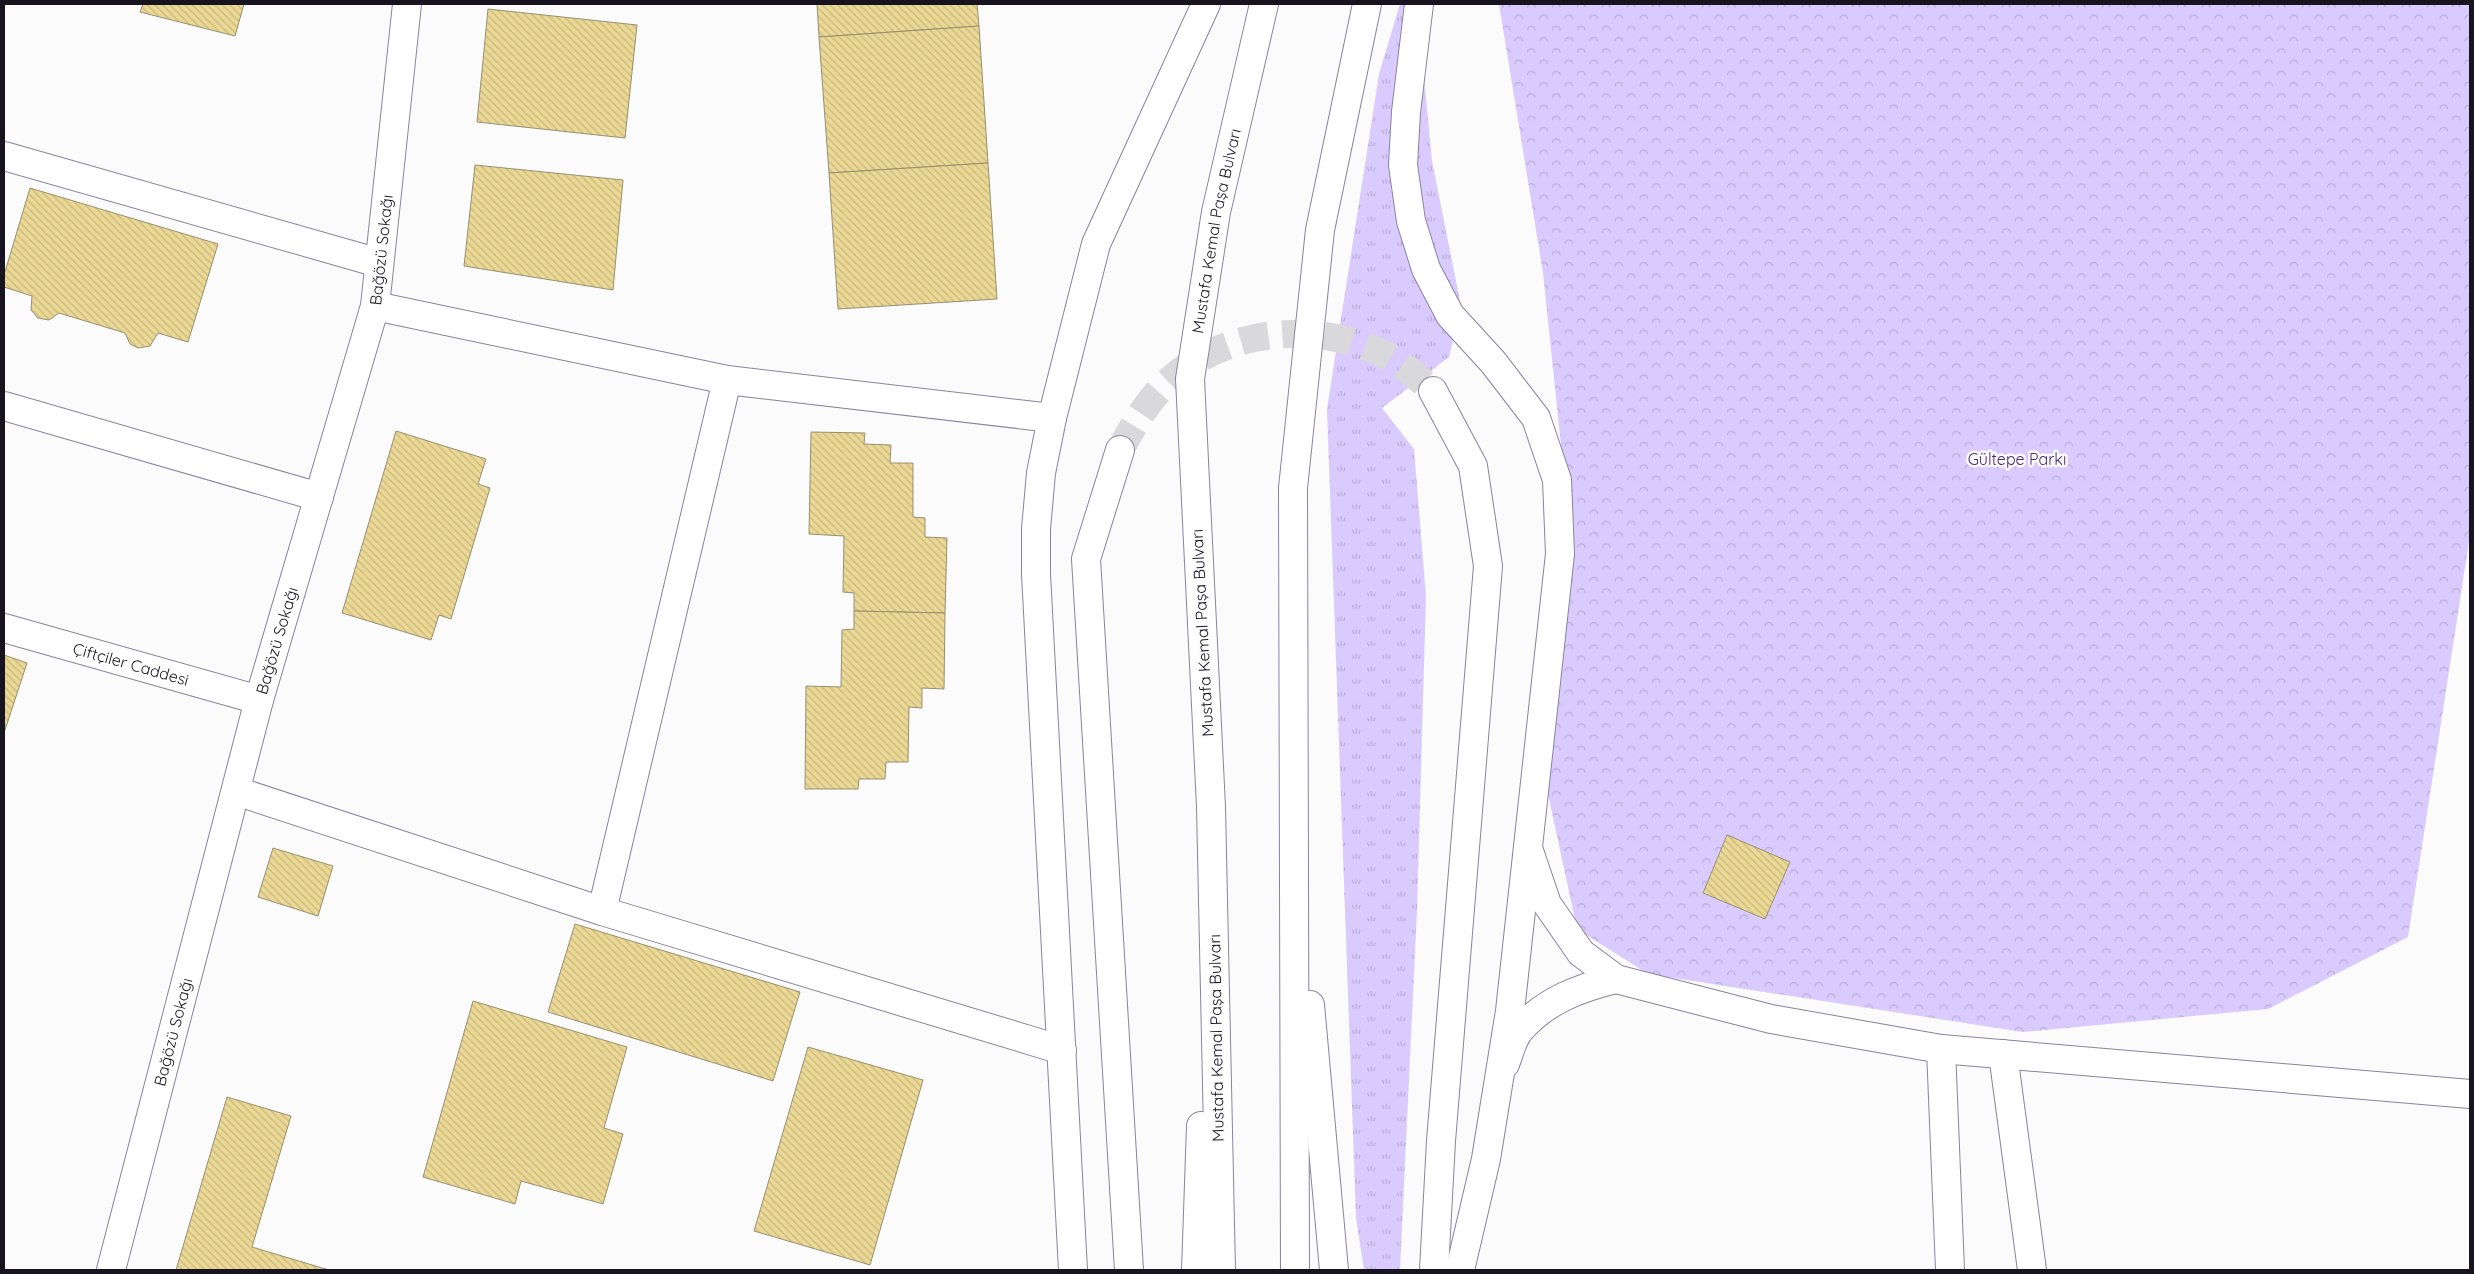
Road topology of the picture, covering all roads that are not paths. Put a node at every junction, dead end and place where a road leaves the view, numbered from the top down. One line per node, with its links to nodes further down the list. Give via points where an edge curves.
1 (407, 4): 7 (main road, Bağözü Sokağı)
2 (1206, 4): 12 (main road, via 1096,244)
3 (1264, 4): 18 (main road, Mustafa Kemal Paşa Bulvarı, via 1216,212 1190,379)
4 (1366, 4): 19 (main road, via 1320,230 1293,488)
5 (1419, 4): 20 (main road, via 1403,164 1411,221 1426,269 1450,315 1493,362 1536,418 1557,480 1560,554)
6 (4, 156): 7 (main road)
7 (379, 263): 8 (main road, Bağözü Sokağı)
8 (375, 306): 9 (main road); 14 (main road, Bağözü Sokağı)
9 (727, 380): 12 (main road); 21 (main road)
10 (1433, 391): 35 (main road, via 1473,466 1488,566 1441,1131)
11 (4, 406): 14 (main road)
12 (1052, 418): 24 (main road, via 1041,473 1036,574)
13 (1120, 450): 30 (main road, via 1086,559)
14 (319, 497): 16 (main road, Bağözü Sokağı)
15 (4, 628): 16 (main road, Çiftçiler Caddesi)
16 (259, 700): 17 (main road, Bağözü Sokağı)
17 (236, 791): 21 (main road); 28 (main road, Bağözü Sokağı)
18 (1211, 807): 31 (main road); 32 (main road, Mustafa Kemal Paşa Bulvarı)
19 (1293, 822): 33 (main road); 34 (main road)
20 (1528, 848): 22 (main road, via 1547,904 1581,953); 26 (main road)
21 (602, 911): 24 (main road)
22 (1616, 979): 23 (main road, via 1771,1019); 26 (main road, via 1586,986 1549,1004 1518,1032)
23 (1941, 1048): 25 (main road); 37 (main road)
24 (1062, 1050): 29 (main road)
25 (2003, 1054): 27 (main road); 38 (main road)
26 (1501, 1074): 36 (main road, via 1486,1159)
27 (2470, 1094)
28 (110, 1270)
29 (1073, 1270)
30 (1129, 1270)
31 (1196, 1270)
32 (1221, 1270)
33 (1295, 1270)
34 (1334, 1270)
35 (1434, 1270)
36 (1460, 1270)
37 (1950, 1270)
38 (2032, 1270)

